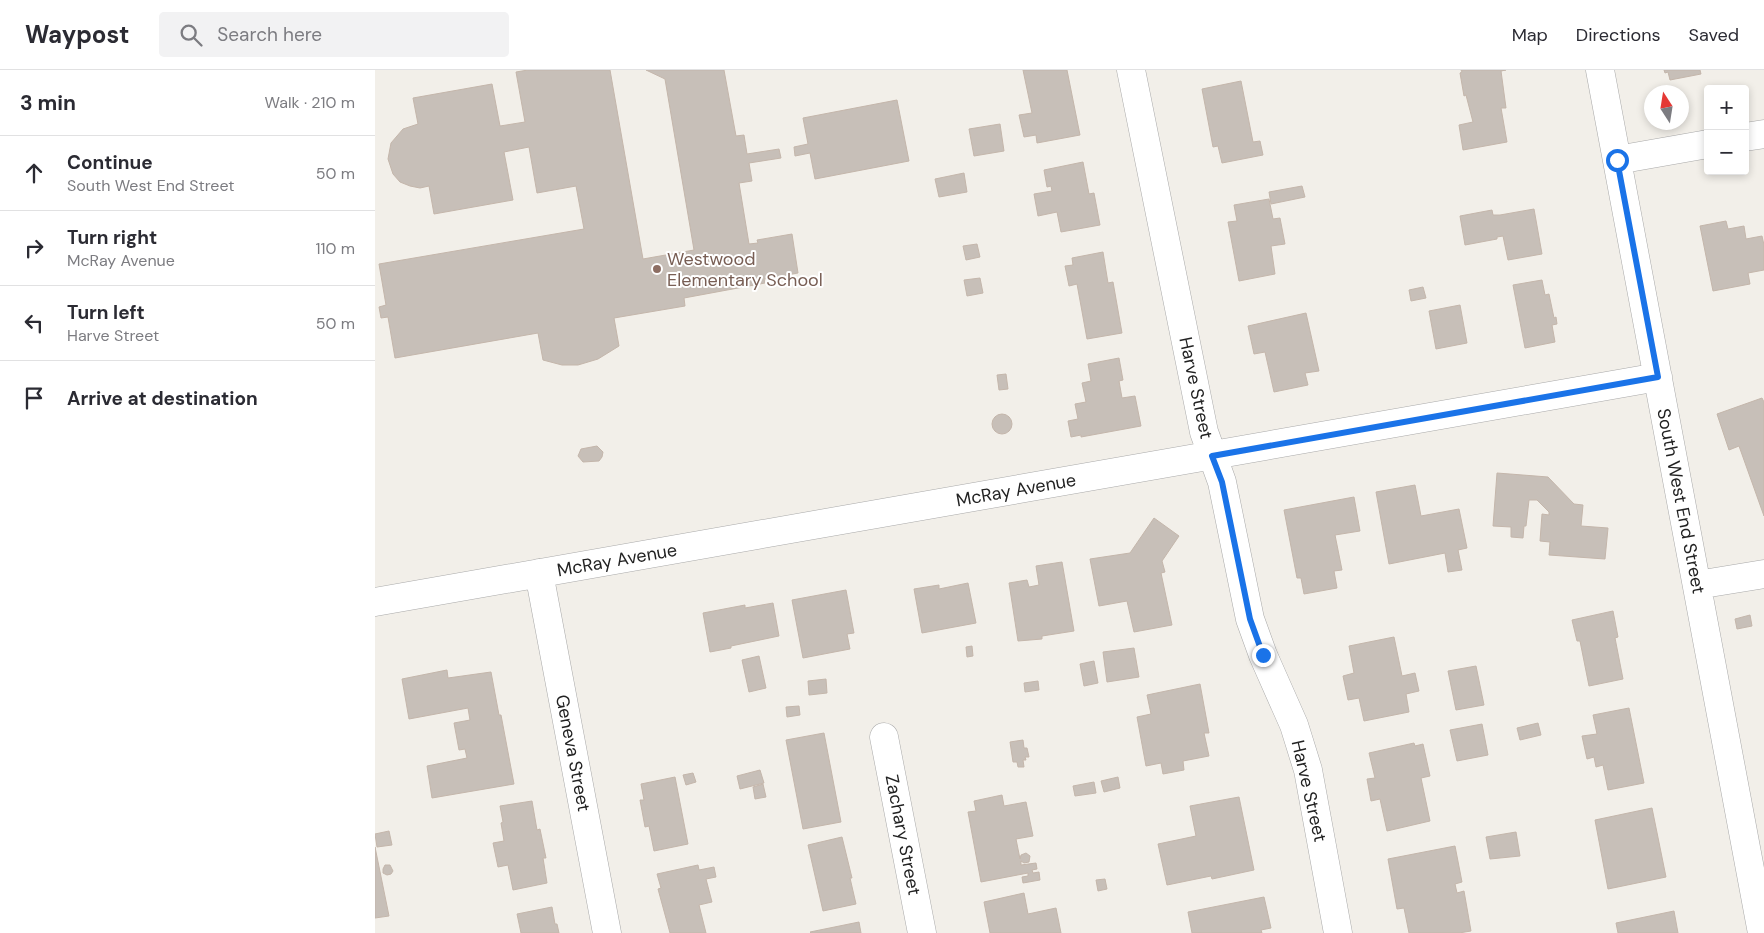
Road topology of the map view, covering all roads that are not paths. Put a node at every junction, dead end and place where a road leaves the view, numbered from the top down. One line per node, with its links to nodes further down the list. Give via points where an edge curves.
1 (1131, 70): 8 (street, Harve Street, via 1203,432)
2 (1600, 70): 6 (street, South West End Street)
3 (1764, 134): 4 (street)
4 (1749, 136)
5 (1704, 145): 6 (street)
6 (1617, 160): 7 (street, South West End Street)
7 (1658, 377): 8 (street, McRay Avenue); 11 (street, South West End Street)
8 (1212, 456): 9 (street, McRay Avenue); 16 (street, Harve Street, via 1222,482 1250,619 1294,725 1308,770)
9 (539, 573): 12 (street, McRay Avenue); 14 (street, Geneva Street)
10 (1764, 574): 11 (street)
11 (1697, 586): 17 (street, South West End Street)
12 (375, 602)
13 (884, 737): 15 (street, Zachary Street)
14 (607, 933)
15 (922, 933)
16 (1338, 933)
17 (1762, 933)

